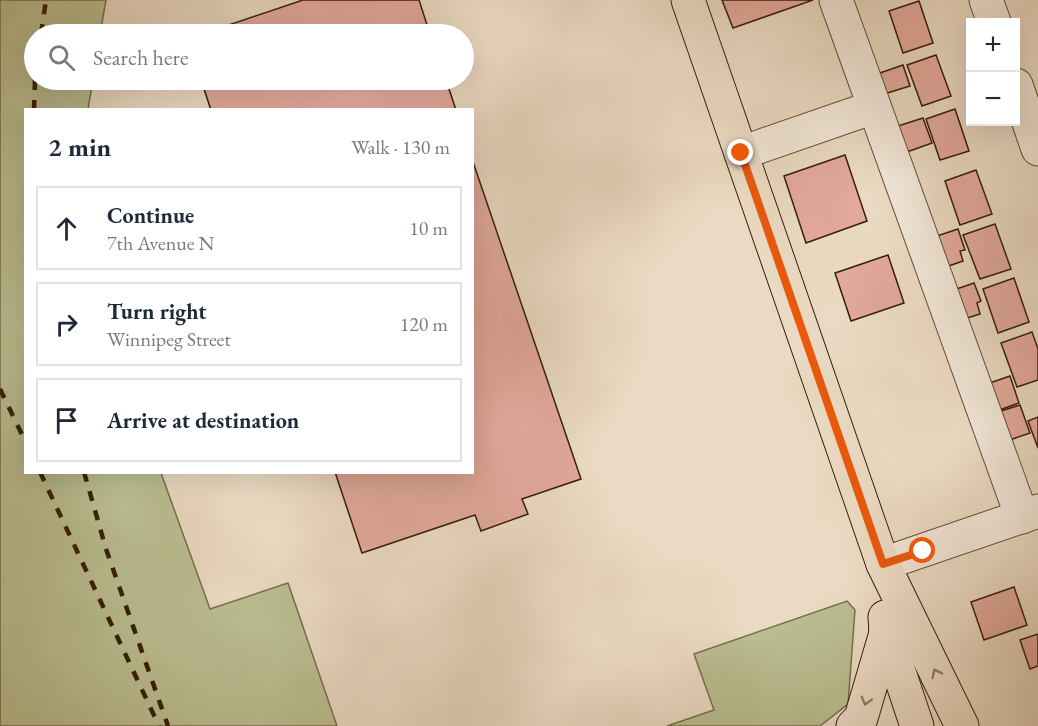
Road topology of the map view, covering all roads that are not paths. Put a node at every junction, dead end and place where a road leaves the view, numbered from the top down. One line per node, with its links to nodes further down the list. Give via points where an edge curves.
1 (688, 0): 8 (main road)
2 (836, 0): 6 (street)
3 (986, 0): 4 (street)
4 (993, 18)
5 (1020, 97): 7 (street)
6 (874, 107): 8 (street); 9 (street)
7 (1038, 149)
8 (741, 153): 10 (main road)
9 (1030, 514): 10 (street)
10 (883, 564): 11 (main road); 14 (main road, one-way to 10)
11 (886, 633): 12 (main road, one-way to 12, via 861,718); 13 (main road)
12 (853, 726)
13 (917, 726)
14 (962, 726)

